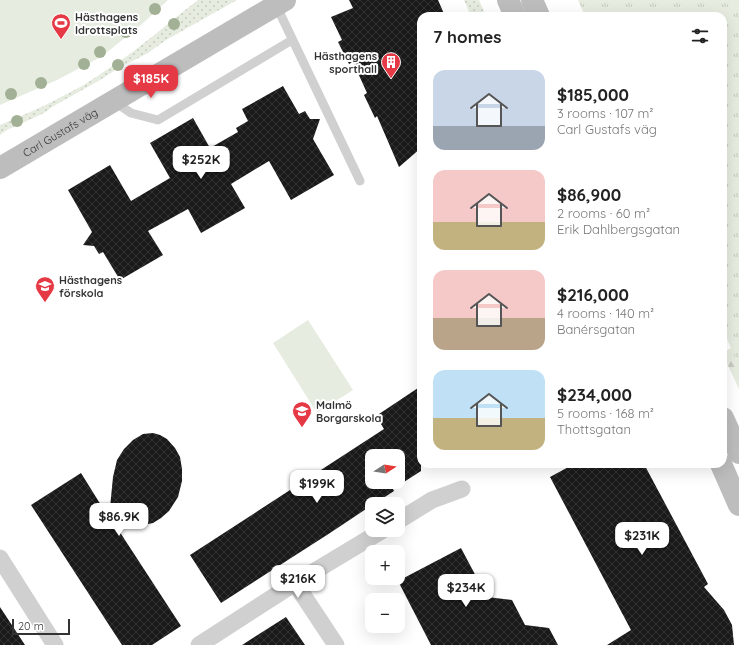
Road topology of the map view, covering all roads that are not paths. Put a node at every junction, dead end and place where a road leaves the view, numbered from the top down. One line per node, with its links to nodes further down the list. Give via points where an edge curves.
1 (508, 0): 4 (street)
2 (532, 0): 5 (street)
3 (280, 3): 6 (lane); 7 (street, Carl Gustafs väg)
4 (513, 12)
5 (537, 12)
6 (292, 40): 7 (lane, via 158,120 130,113); 9 (lane)
7 (114, 101): 8 (street, Carl Gustafs väg)
8 (0, 168)
9 (360, 181)
10 (727, 427): 11 (street)
11 (739, 453)
12 (723, 468): 14 (street)
13 (462, 488): 15 (street, via 432,500)
14 (739, 504)
15 (405, 517)
16 (371, 537): 18 (street)
17 (0, 558): 19 (street)
18 (295, 583): 20 (street); 21 (street)
19 (55, 645)
20 (199, 645)
21 (336, 645)

